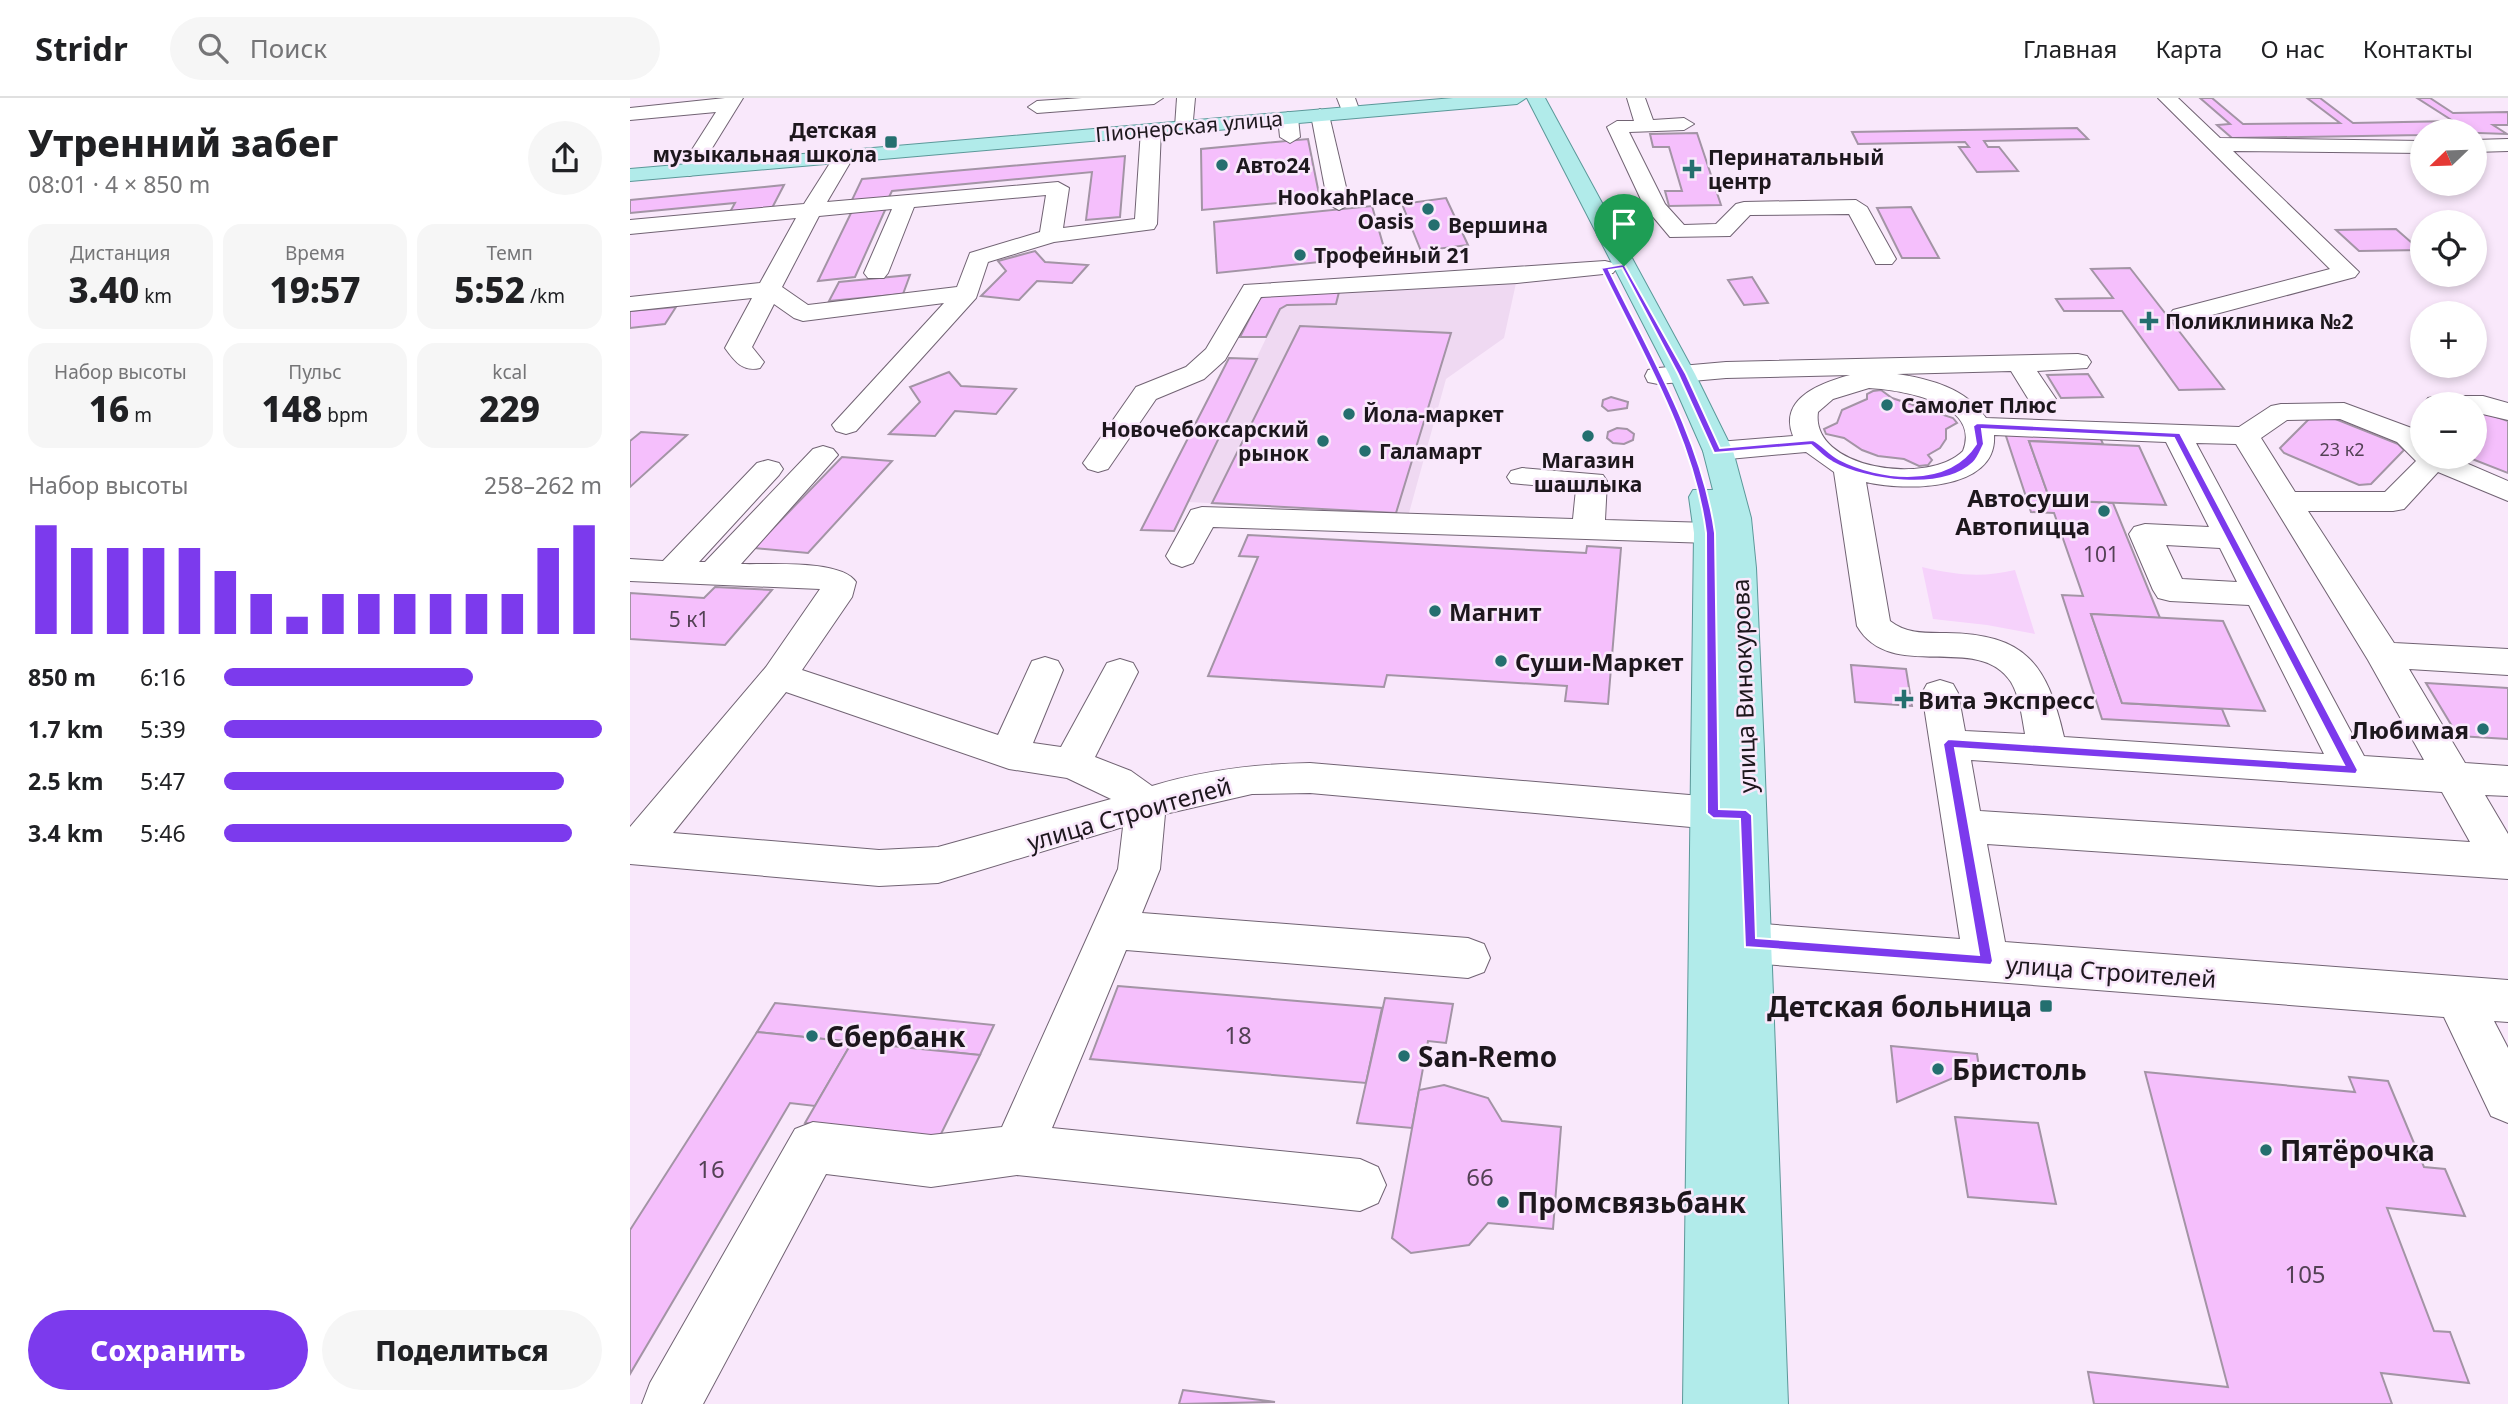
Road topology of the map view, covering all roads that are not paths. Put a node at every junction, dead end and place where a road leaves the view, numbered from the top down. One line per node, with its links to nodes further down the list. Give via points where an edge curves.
1 (1154, 98): 8 (street)
2 (1186, 98): 14 (street)
3 (1518, 98): 9 (main road, Пионерская улица); 30 (main road, улица Винокурова)
4 (1536, 98): 30 (main road, улица Винокурова)
5 (1636, 98): 13 (street)
6 (2167, 98): 17 (street)
7 (731, 102): 10 (street); 22 (street)
8 (1038, 103): 16 (street)
9 (1349, 105): 11 (main road, Пионерская улица)
10 (630, 114)
11 (1320, 115): 14 (main road, Пионерская улица, via 1289,127); 25 (street)
12 (1684, 124): 13 (street)
13 (1645, 126): 29 (street, via 1617,127 1654,206 1678,233 1722,231 1744,209 1856,206)
14 (1185, 127): 15 (main road, Пионерская улица)
15 (1151, 130): 16 (main road, Пионерская улица); 28 (street, via 1146,224)
16 (1030, 140): 21 (main road, Пионерская улица)
17 (2214, 144): 19 (street); 35 (street, via 2347,272)
18 (2508, 145): 20 (street)
19 (2410, 146)
20 (2487, 146)
21 (844, 156): 22 (main road, Пионерская улица); 26 (street)
22 (690, 170): 23 (main road, Пионерская улица)
23 (630, 175)
24 (906, 201): 26 (street); 28 (street, via 1058,188); 31 (street)
25 (1339, 204)
26 (811, 210): 27 (street); 32 (street)
27 (630, 227)
28 (1051, 236): 33 (street, via 978,258)
29 (1884, 259)
30 (1615, 267): 39 (main road, улица Винокурова); 51 (street, via 1253,290 1216,354 1195,373 1146,393)
31 (876, 273)
32 (769, 289): 33 (street, via 803,313); 34 (street); 36 (street, via 738,348)
33 (967, 293): 43 (street)
34 (630, 304)
35 (2182, 315)
36 (751, 362)
37 (2078, 362): 38 (street)
38 (2019, 363): 39 (street); 40 (street)
39 (1670, 375): 49 (main road, улица Винокурова); 60 (main road, улица Винокурова, via 1697,467)
40 (2042, 399)
41 (2487, 405): 42 (street)
42 (2508, 412)
43 (846, 425)
44 (1977, 426): 45 (street); 48 (street, via 1962,407 1935,392 1903,383 1861,381 1826,390 1808,404 1803,423); 52 (street, via 1977,453 1947,474 1899,479)
45 (2177, 435): 46 (street); 61 (street)
46 (2245, 436): 47 (street, via 2281,412 2344,411); 58 (street)
47 (2410, 440)
48 (1813, 443): 49 (street); 52 (street)
49 (1717, 451): 81 (main road, улица Винокурова, via 1735,517 1740,568)
50 (823, 455): 65 (street)
51 (1098, 463)
52 (1848, 467): 74 (street, via 1874,626 1901,642 1980,647 2010,659 2026,676)
53 (768, 469): 64 (street)
54 (2410, 469): 58 (street, via 2393,502)
55 (2466, 469): 57 (street)
56 (1522, 477): 59 (street, via 1591,481)
57 (2508, 492)
58 (2288, 501): 67 (street)
59 (1588, 530): 60 (street); 62 (street, via 1202,517)
60 (1710, 533): 81 (main road, улица Винокурова)
61 (2231, 538): 66 (street); 66 (street, via 2145,534 2171,590)
62 (1182, 556)
63 (630, 570): 64 (street)
64 (673, 570): 65 (street)
65 (713, 573): 71 (street, via 839,582 835,597)
66 (2260, 594): 77 (street)
67 (2383, 655): 68 (street); 78 (street)
68 (2508, 662)
69 (1045, 670): 75 (street)
70 (1120, 671): 76 (street)
71 (779, 676): 75 (street); 83 (street)
72 (1940, 693): 73 (street)
73 (1948, 744): 74 (street); 82 (street)
74 (2049, 751): 77 (street)
75 (1009, 754): 76 (street)
76 (1072, 764): 80 (street, via 1117,782)
77 (2352, 770): 78 (street)
78 (2452, 777): 79 (street); 84 (street)
79 (2508, 781)
80 (1146, 803): 81 (street, улица Строителей, via 1252,779 1310,778); 83 (street, улица Строителей, via 938,865 879,868); 85 (street, via 1139,869)
81 (1730, 814): 86 (main road, улица Винокурова)
82 (1961, 826): 84 (street); 88 (street)
83 (634, 847)
84 (2505, 862)
85 (1115, 930): 87 (street); 92 (street)
86 (1731, 942): 88 (street, улица Строителей); 95 (main road, улица Винокурова); 96 (main road, улица Винокурова)
87 (1468, 958)
88 (1986, 961): 89 (street, улица Строителей)
89 (2458, 997): 90 (street, улица Строителей); 91 (street)
90 (2508, 1001)
91 (2508, 1099)
92 (1017, 1150): 93 (street); 94 (street, via 931,1161 813,1147)
93 (1360, 1185)
94 (671, 1404)
95 (1712, 1404)
96 (1759, 1404)

